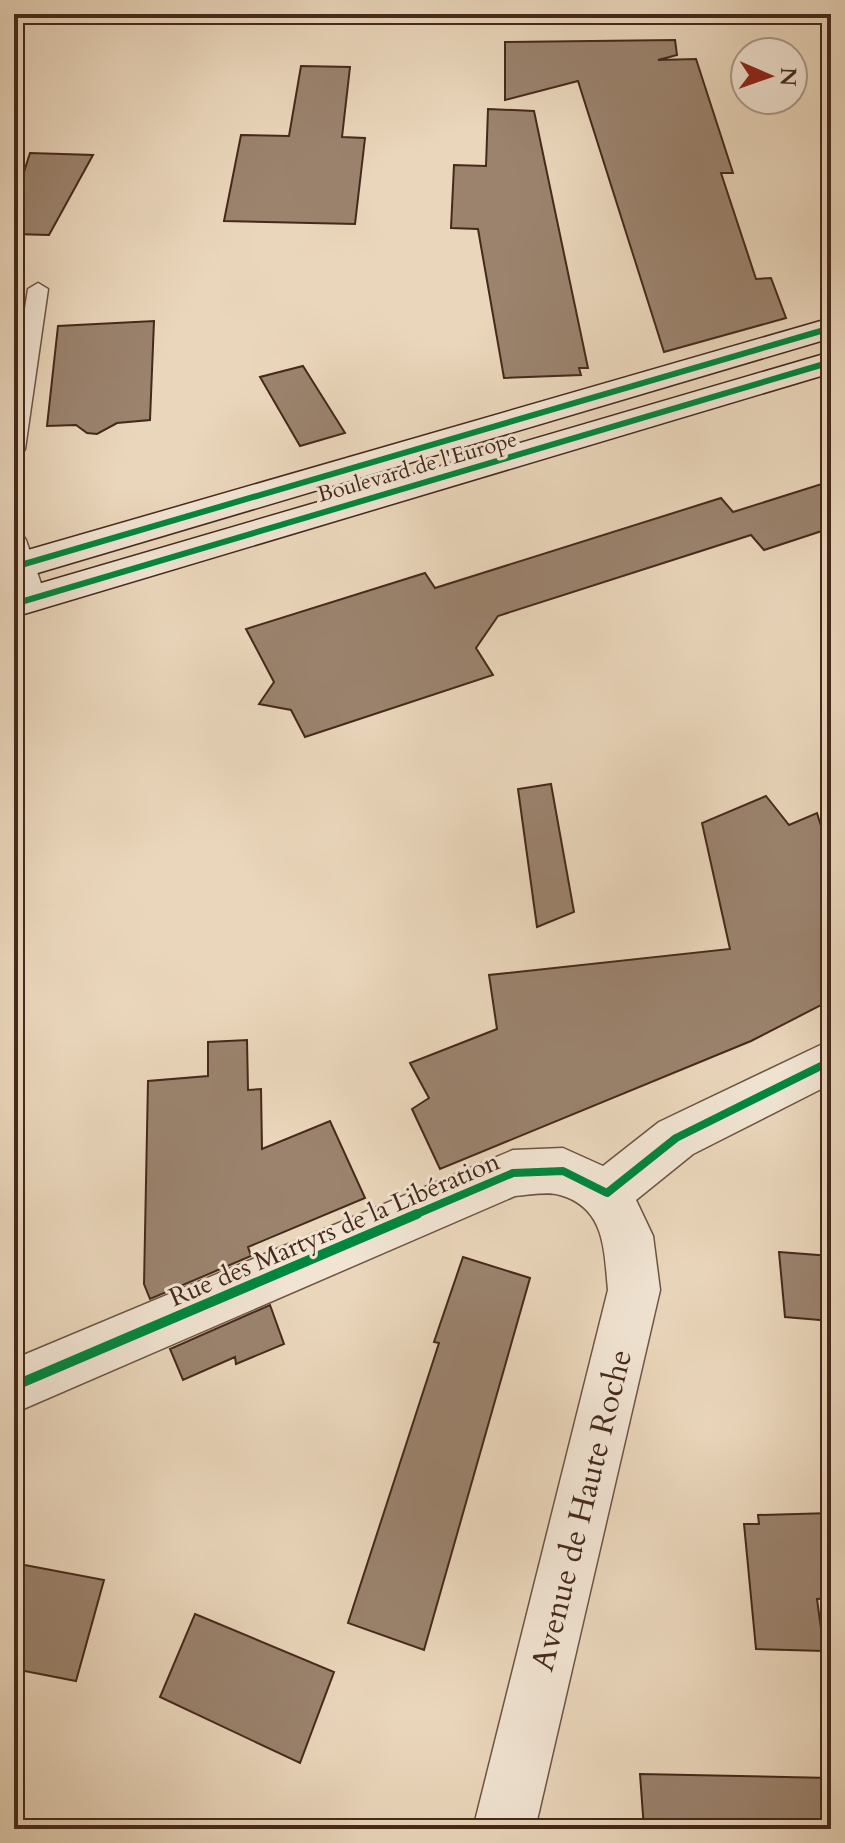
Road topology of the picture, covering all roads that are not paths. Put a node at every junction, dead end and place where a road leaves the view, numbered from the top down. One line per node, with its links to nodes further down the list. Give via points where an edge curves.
1 (38, 289): 4 (lane)
2 (831, 328): 5 (main road, Boulevard de l'Europe)
3 (831, 362): 6 (main road, Boulevard de l'Europe)
4 (14, 449)
5 (16, 557): 6 (lane)
6 (24, 601)
7 (831, 1061): 8 (main road, via 676,1138)
8 (607, 1193): 9 (main road, Rue des Martyrs de la Libération, via 563,1171 513,1173); 10 (main road, Avenue de Haute Roche, via 628,1236 634,1290)
9 (14, 1386)
10 (504, 1829)

